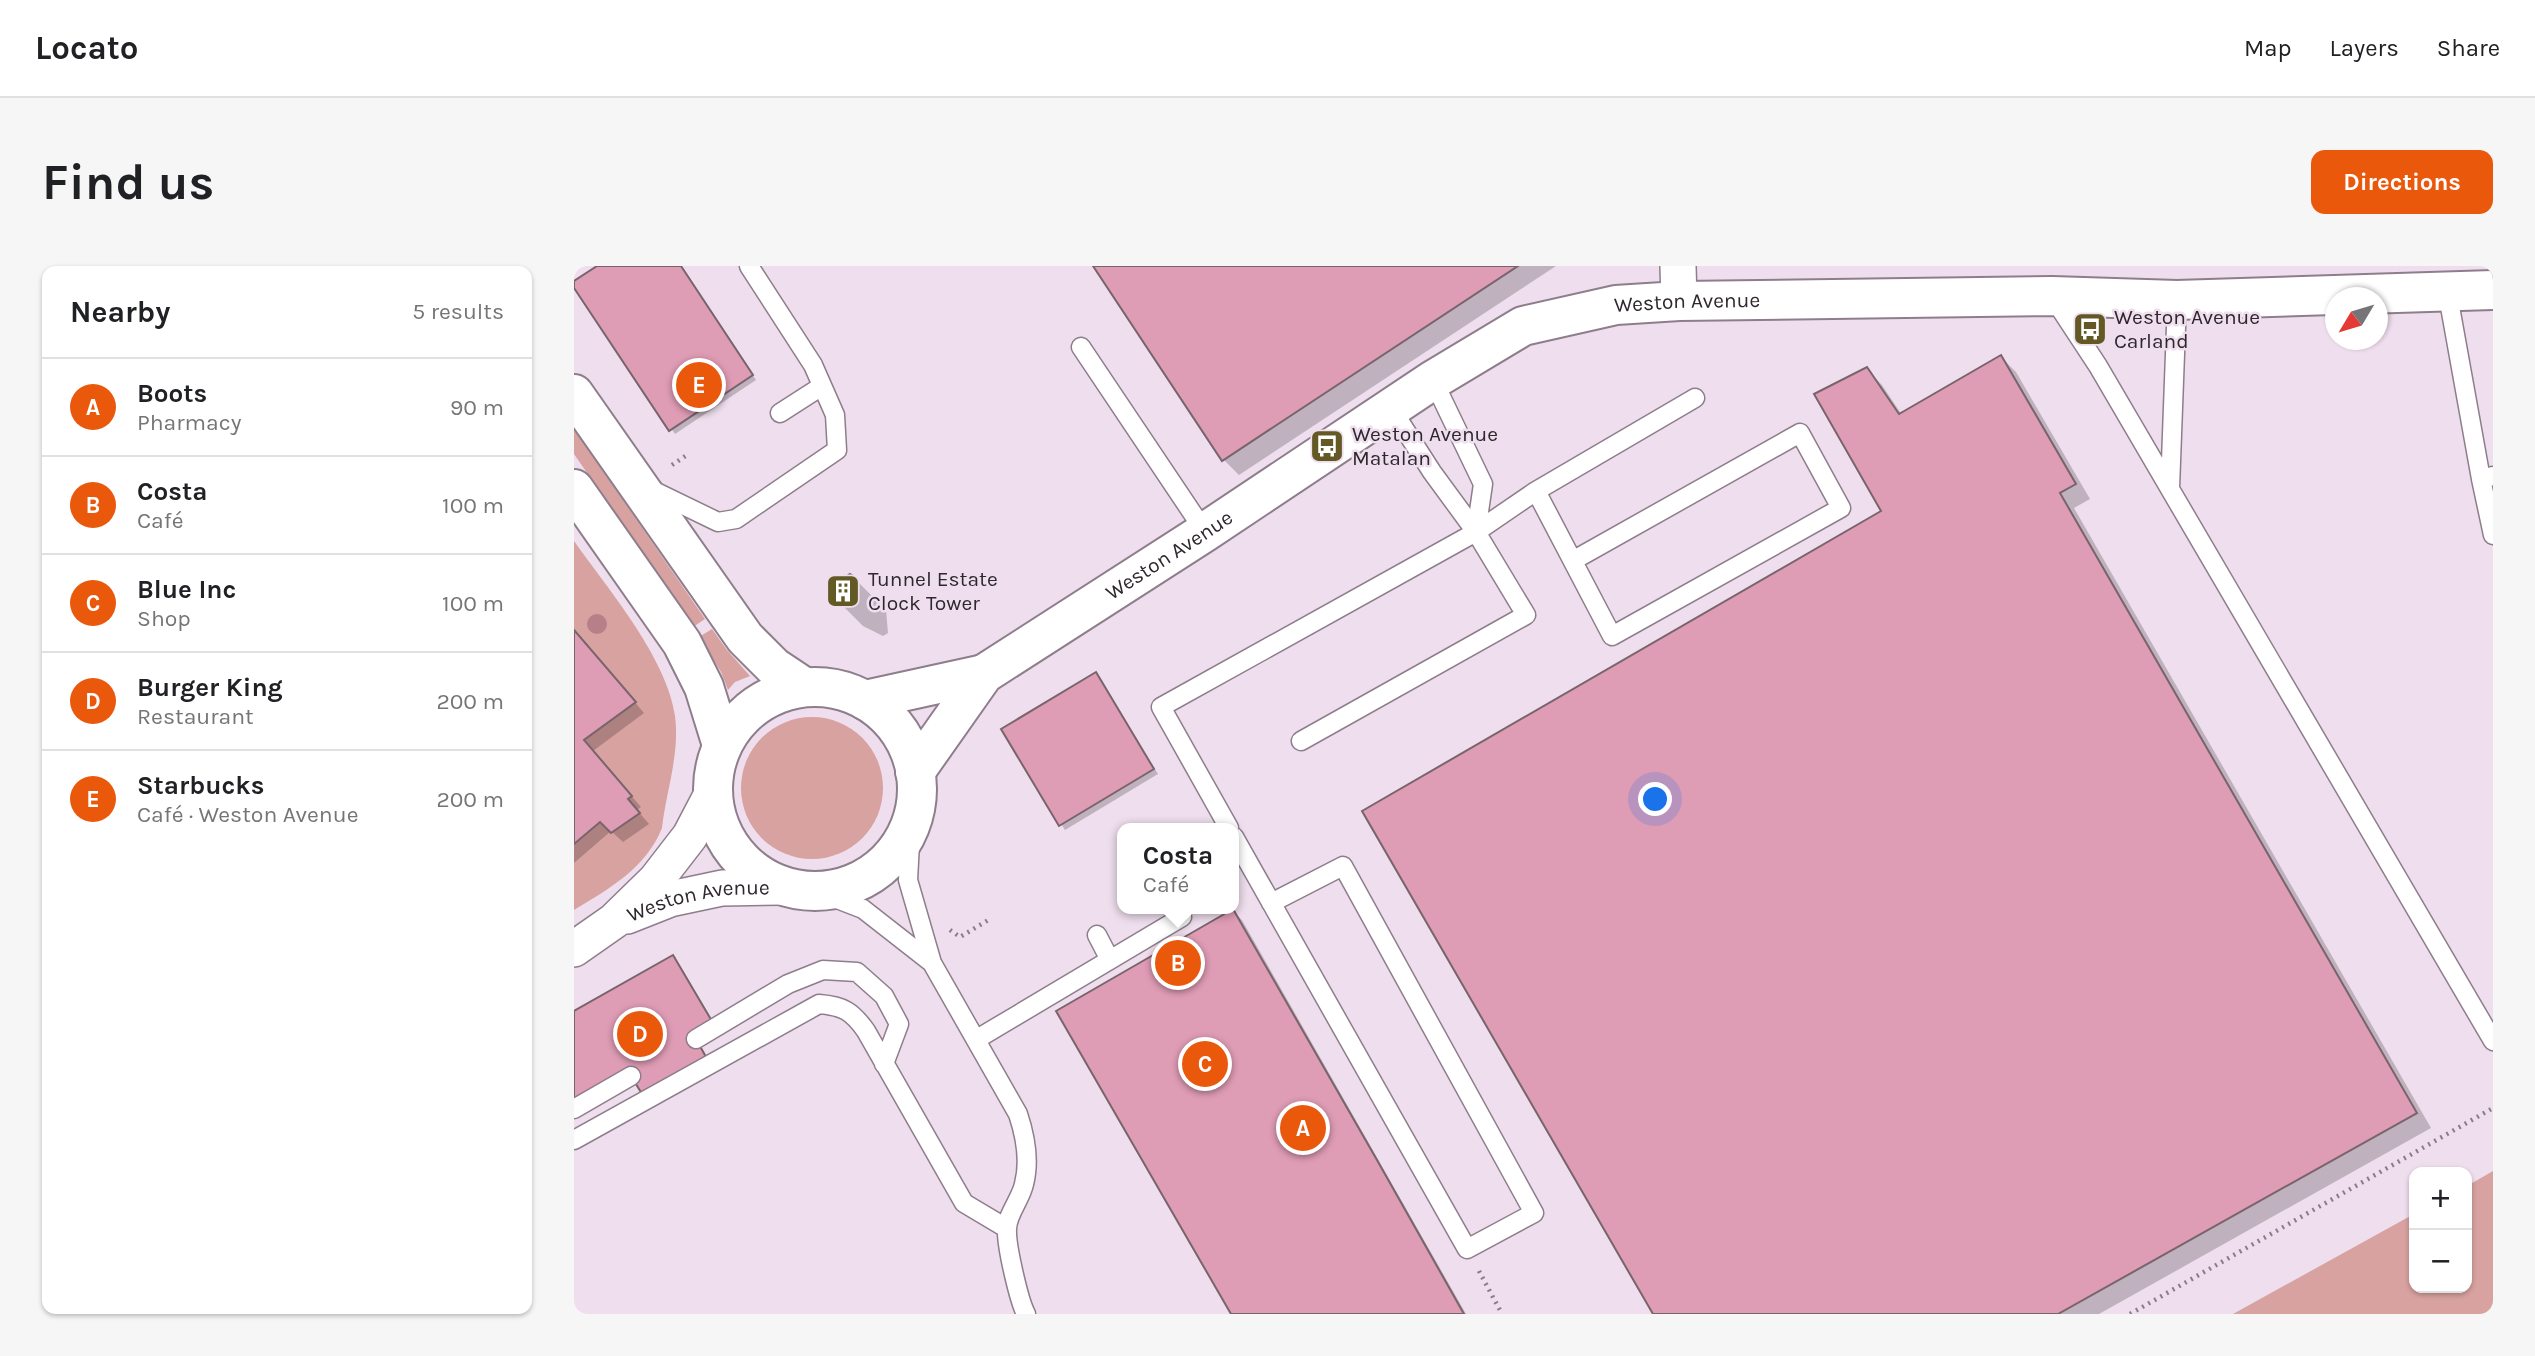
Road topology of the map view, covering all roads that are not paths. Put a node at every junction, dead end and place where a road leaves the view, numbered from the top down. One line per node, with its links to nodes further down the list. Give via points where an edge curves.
1 (749, 266): 9 (lane)
2 (1678, 284): 5 (street, Weston Avenue); 8 (street, Weston Avenue, via 1616,305 1522,326)
3 (2447, 290): 4 (street, Weston Avenue); 6 (street, Weston Avenue); 14 (lane)
4 (2493, 290)
5 (2052, 296): 6 (street, Weston Avenue); 16 (lane)
6 (2177, 300): 16 (lane)
7 (1082, 347): 19 (lane)
8 (1433, 380): 12 (street, Weston Avenue); 20 (lane, via 1483,484)
9 (822, 386): 13 (lane); 15 (lane, via 835,415 837,450 736,519 718,522)
10 (574, 394): 15 (street)
11 (1695, 398): 18 (lane)
12 (1391, 408): 19 (street, Weston Avenue); 20 (lane)
13 (780, 413)
14 (2487, 478): 21 (lane)
15 (638, 483): 24 (street, via 745,638)
16 (2170, 488): 43 (lane)
17 (574, 489): 27 (street, via 682,643 704,687)
18 (1536, 491): 20 (lane); 22 (lane)
19 (1205, 532): 23 (street, Weston Avenue)
20 (1476, 532): 26 (lane, via 1526,615); 30 (lane, via 1161,707)
21 (2493, 535)
22 (1574, 560): 22 (lane, via 1800,433 1842,508 1612,636)
23 (984, 674): 25 (street, Weston Avenue); 28 (street, Weston Avenue)
24 (804, 688): 25 (street, via 831,688); 27 (street, via 775,694 753,708)
25 (865, 700): 28 (street, via 897,728 909,748)
26 (1301, 741)
27 (722, 746): 29 (street)
28 (915, 772): 31 (street)
29 (713, 792): 33 (street, via 717,820 729,845 764,878); 36 (street, Weston Avenue, via 690,836 656,880)
30 (1226, 823)
31 (911, 824): 33 (street, via 897,851 878,870 855,883); 40 (lane, via 908,880)
32 (1239, 846): 34 (lane)
33 (802, 890): 36 (street, Weston Avenue, via 722,888 670,899); 40 (lane, via 863,909)
34 (1271, 903): 34 (lane, via 1343,866 1534,1213 1467,1249)
35 (1180, 914): 39 (lane, via 1182,917)
36 (614, 921): 38 (street, Weston Avenue)
37 (1097, 935): 39 (lane)
38 (574, 949)
39 (1110, 960): 42 (lane)
40 (932, 963): 42 (lane)
41 (696, 1039): 44 (lane, via 788,984 823,970 857,972 884,996 899,1024)
42 (977, 1040): 48 (lane, via 1024,1133 1025,1183)
43 (2493, 1041)
44 (884, 1064): 47 (lane, via 857,1018 839,1006 819,1004); 48 (lane, via 964,1203)
45 (631, 1076): 46 (lane)
46 (574, 1109)
47 (574, 1140)
48 (1006, 1228): 49 (lane)
49 (1027, 1314)

